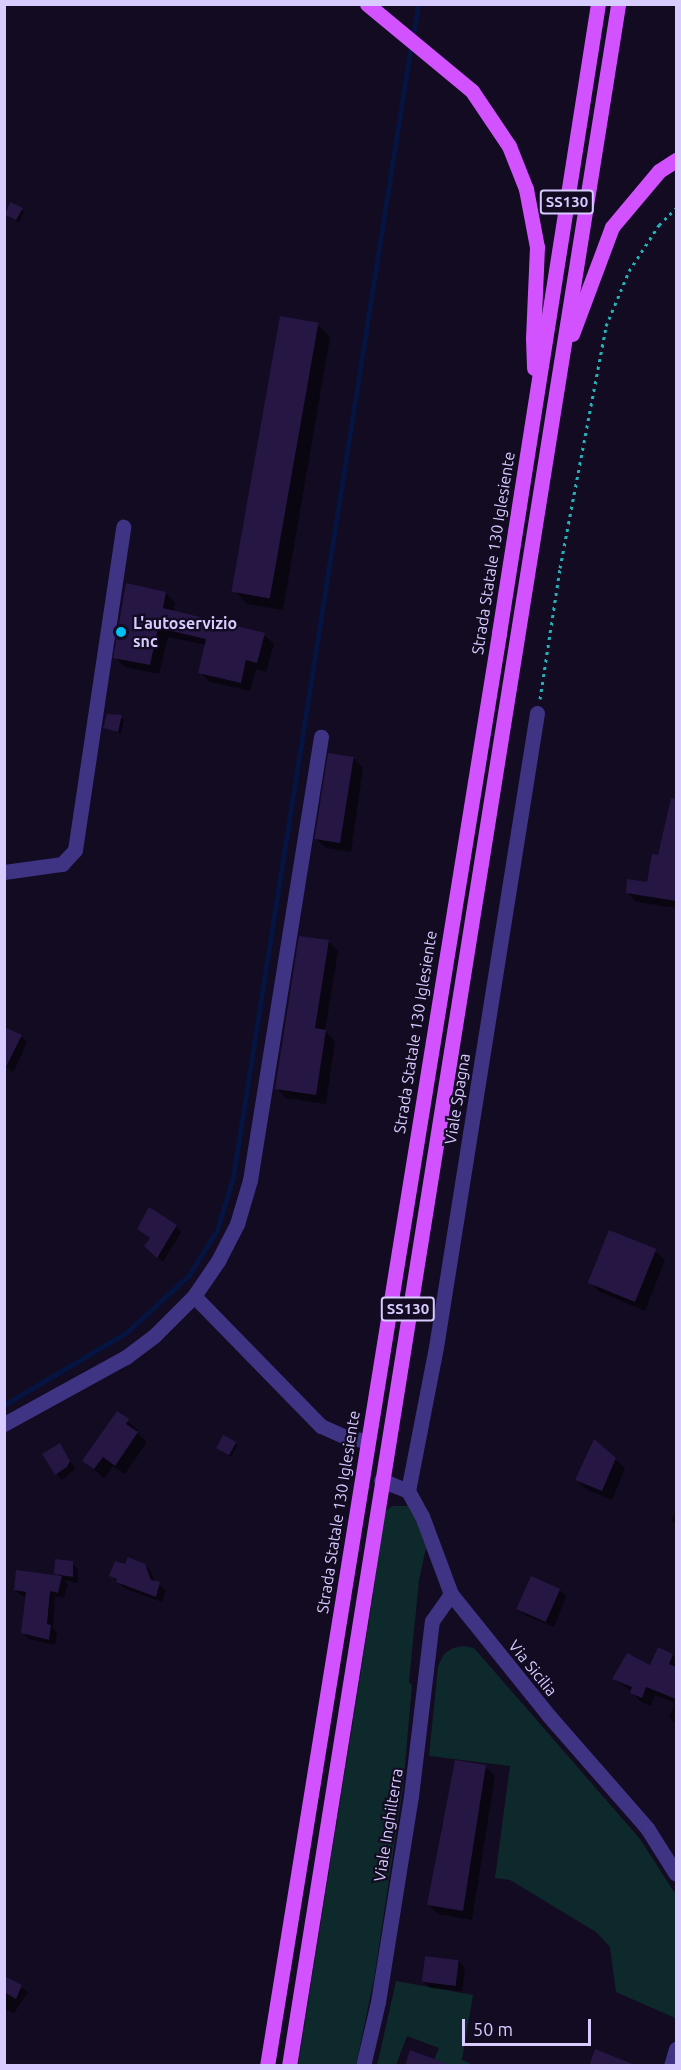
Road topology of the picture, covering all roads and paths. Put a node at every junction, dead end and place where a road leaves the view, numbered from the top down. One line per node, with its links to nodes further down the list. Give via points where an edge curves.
1 (367, 4): 7 (main road, via 472,91 509,146 526,189 537,247 532,338)
2 (598, 4): 7 (main road, Strada Statale 130 Iglesiente / SS130)
3 (618, 4): 6 (main road, SS130)
4 (676, 160): 6 (main road, via 659,171 612,227)
5 (676, 208): 9 (path, via 658,225 629,271 606,326)
6 (561, 365): 15 (main road, SS130)
7 (536, 399): 14 (main road, Strada Statale 130 Iglesiente / SS130)
8 (123, 527): 11 (street, via 75,850 62,864)
9 (537, 713): 16 (street, Viale Spagna, via 436,1347)
10 (321, 736): 12 (street, via 250,1180 237,1224)
11 (4, 872)
12 (194, 1296): 13 (street, via 154,1336 126,1357); 14 (street, via 321,1426)
13 (4, 1424)
14 (367, 1441): 20 (main road, Strada Statale 130 Iglesiente / SS130)
15 (381, 1480): 16 (street); 21 (main road, SS130)
16 (408, 1491): 17 (street, Via Sicilia, via 422,1516)
17 (451, 1594): 18 (street, Via Sicilia, via 549,1716 647,1828); 22 (street, Viale Inghilterra, via 432,1621 411,1796 378,2002)
18 (676, 1874)
19 (676, 2049): 23 (street)
20 (267, 2066)
21 (289, 2066)
22 (363, 2066)
23 (671, 2066)

